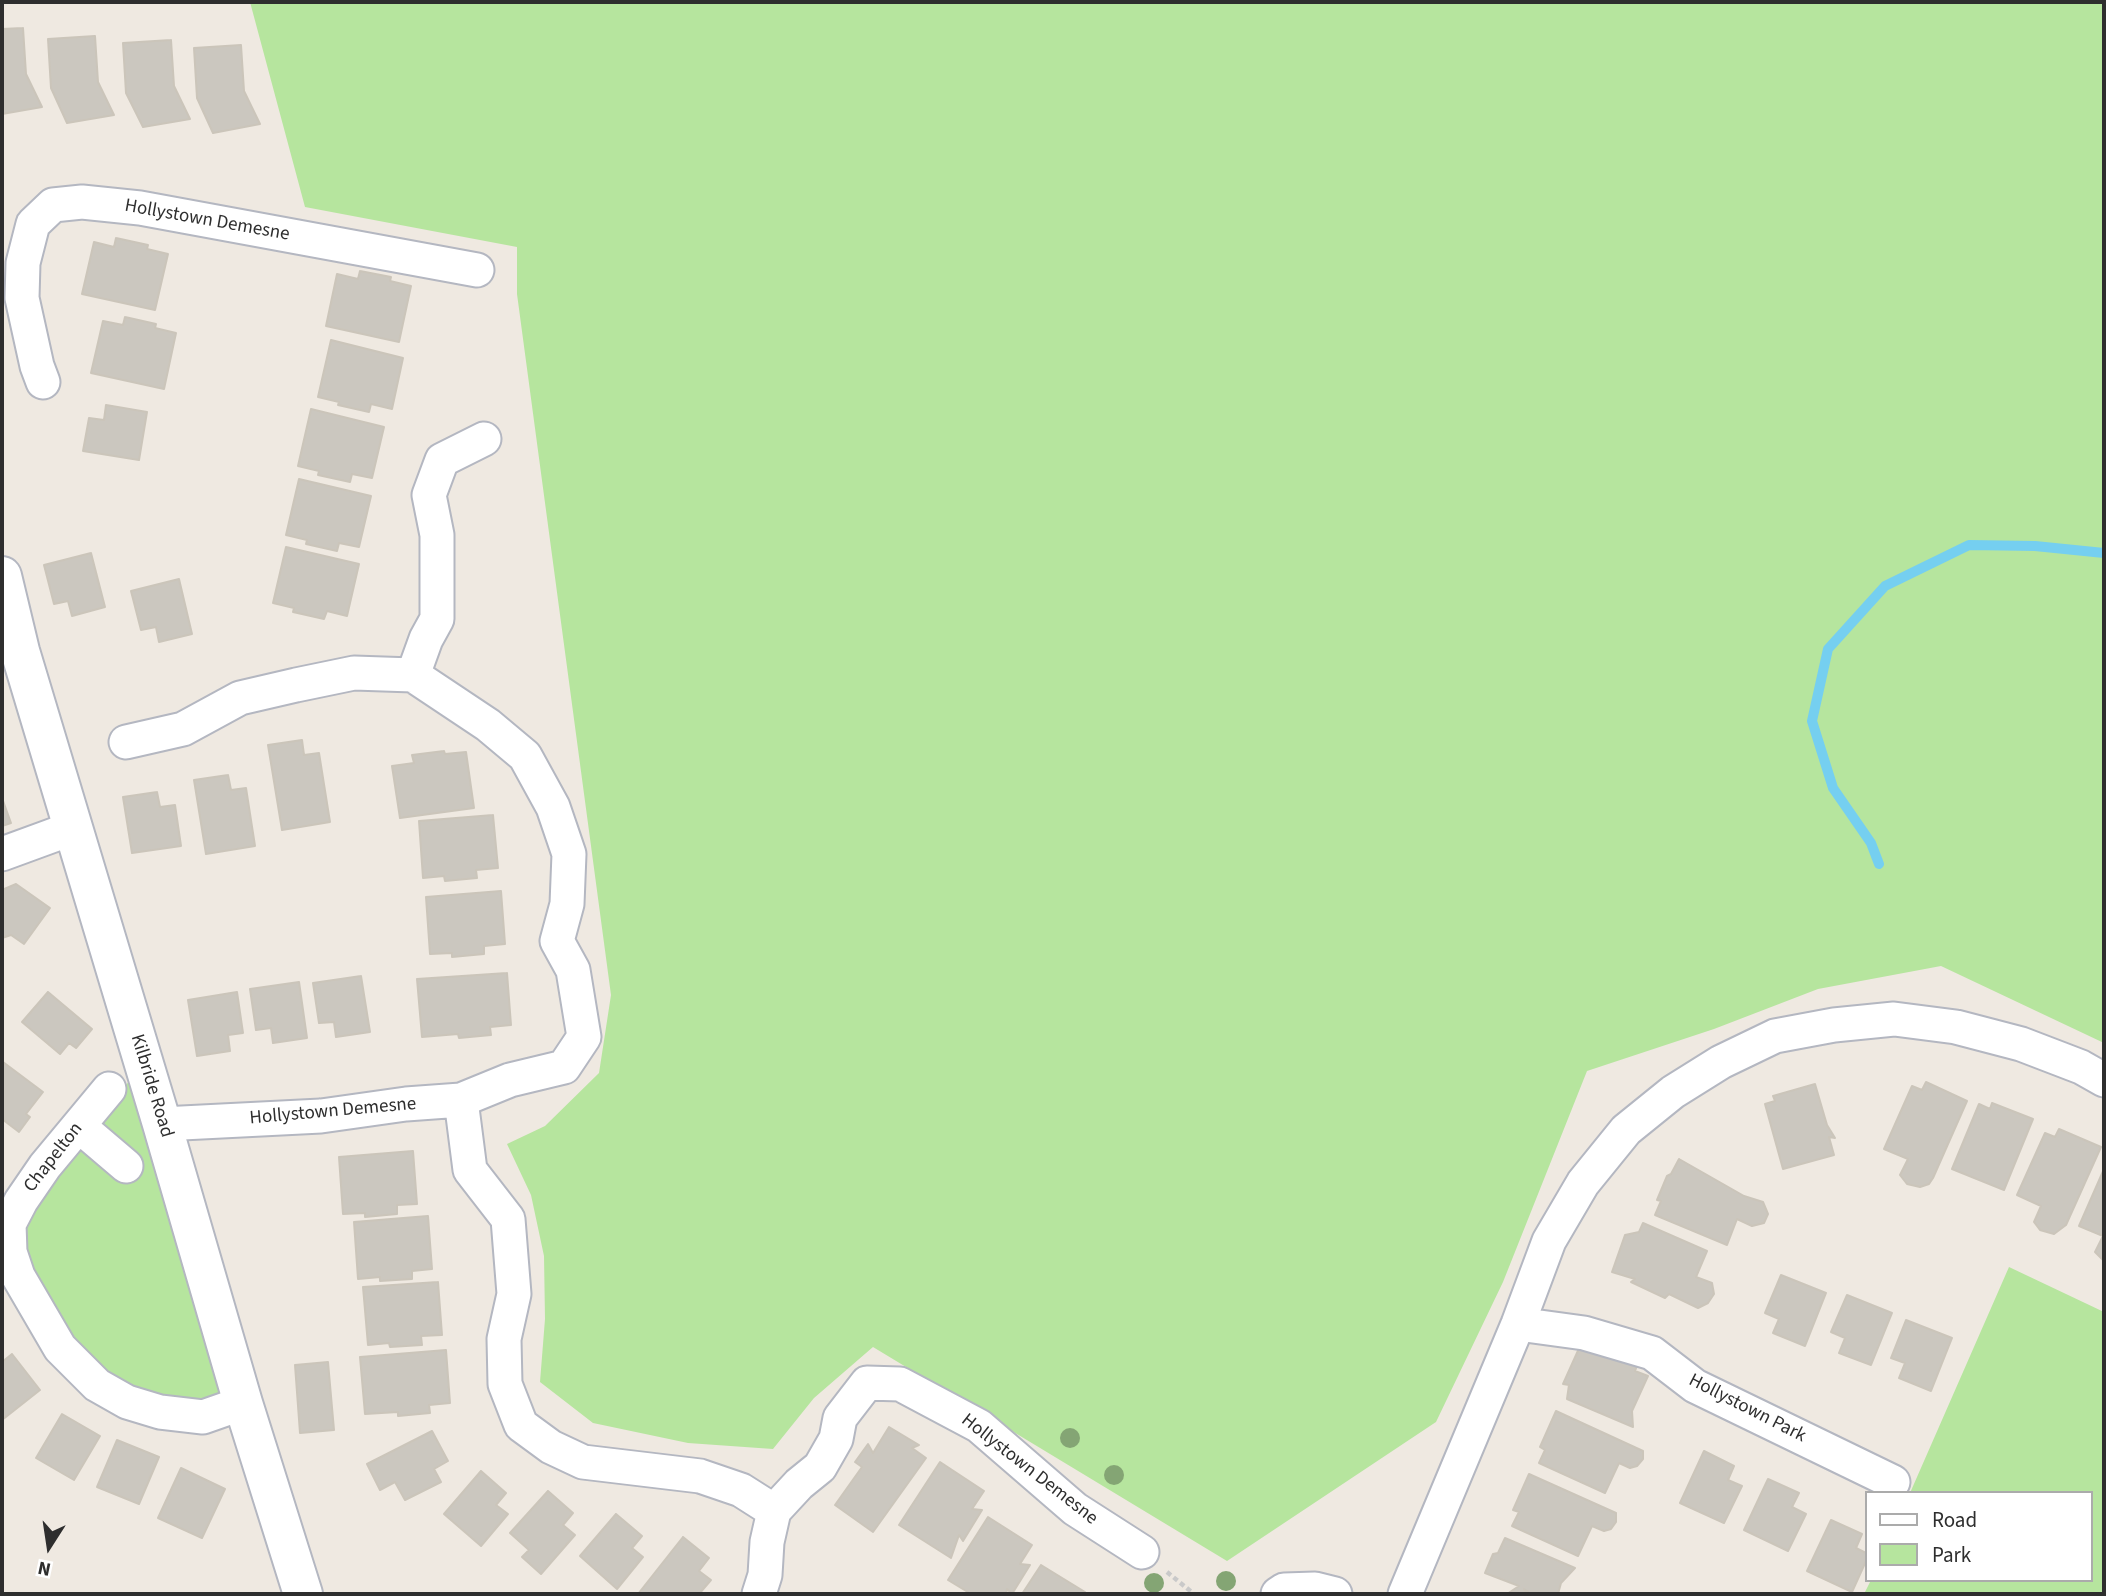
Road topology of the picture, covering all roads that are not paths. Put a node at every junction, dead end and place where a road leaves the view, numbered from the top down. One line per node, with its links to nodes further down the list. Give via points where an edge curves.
1 (477, 270): 2 (street, Hollystown Demesne, via 140,208 82,202 53,205 33,224 23,263 22,298)
2 (13, 316): 3 (street, Hollystown Demesne)
3 (43, 382)
4 (484, 439): 6 (street, via 442,460 429,495 437,545 437,620)
5 (2, 576): 8 (street, Kilbride Road)
6 (412, 675): 7 (street, via 354,673 240,698 183,729); 12 (street, Hollystown Demesne, via 488,725 525,756 553,807 569,854 567,904 557,942 572,971 584,1037 564,1067 510,1080)
7 (126, 743)
8 (73, 828): 9 (street); 13 (street, Kilbride Road)
9 (2, 854)
10 (2104, 1080): 16 (street, via 2021,1044 1944,1025 1894,1019 1834,1024 1775,1037 1673,1091 1626,1130 1583,1183 1549,1241)
11 (109, 1089): 14 (street, Chapelton)
12 (461, 1100): 13 (street, Hollystown Demesne, via 321,1116); 19 (street, via 470,1170 508,1219 514,1294 504,1339 505,1384 521,1424 551,1447 583,1462 699,1476 741,1490)
13 (163, 1124): 17 (street, Kilbride Road)
14 (79, 1126): 15 (street); 17 (street, Chapelton, via 45,1166 9,1224 10,1252 18,1276 40,1316 60,1348 97,1385 127,1402 160,1412 204,1417)
15 (126, 1167)
16 (1518, 1324): 18 (street, Hollystown Park, via 1584,1333 1652,1353 1695,1386); 25 (street)
17 (243, 1403): 21 (street, Kilbride Road)
18 (1893, 1482)
19 (774, 1511): 20 (street, Hollystown Demesne, via 820,1467 836,1439 840,1418 867,1384 900,1384 979,1426 1075,1509); 22 (street, Hollystown Demesne)
20 (1142, 1552)
21 (305, 1593)
22 (759, 1594)
23 (1278, 1594): 24 (street, via 1315,1589)
24 (1335, 1594)
25 (1405, 1594)

